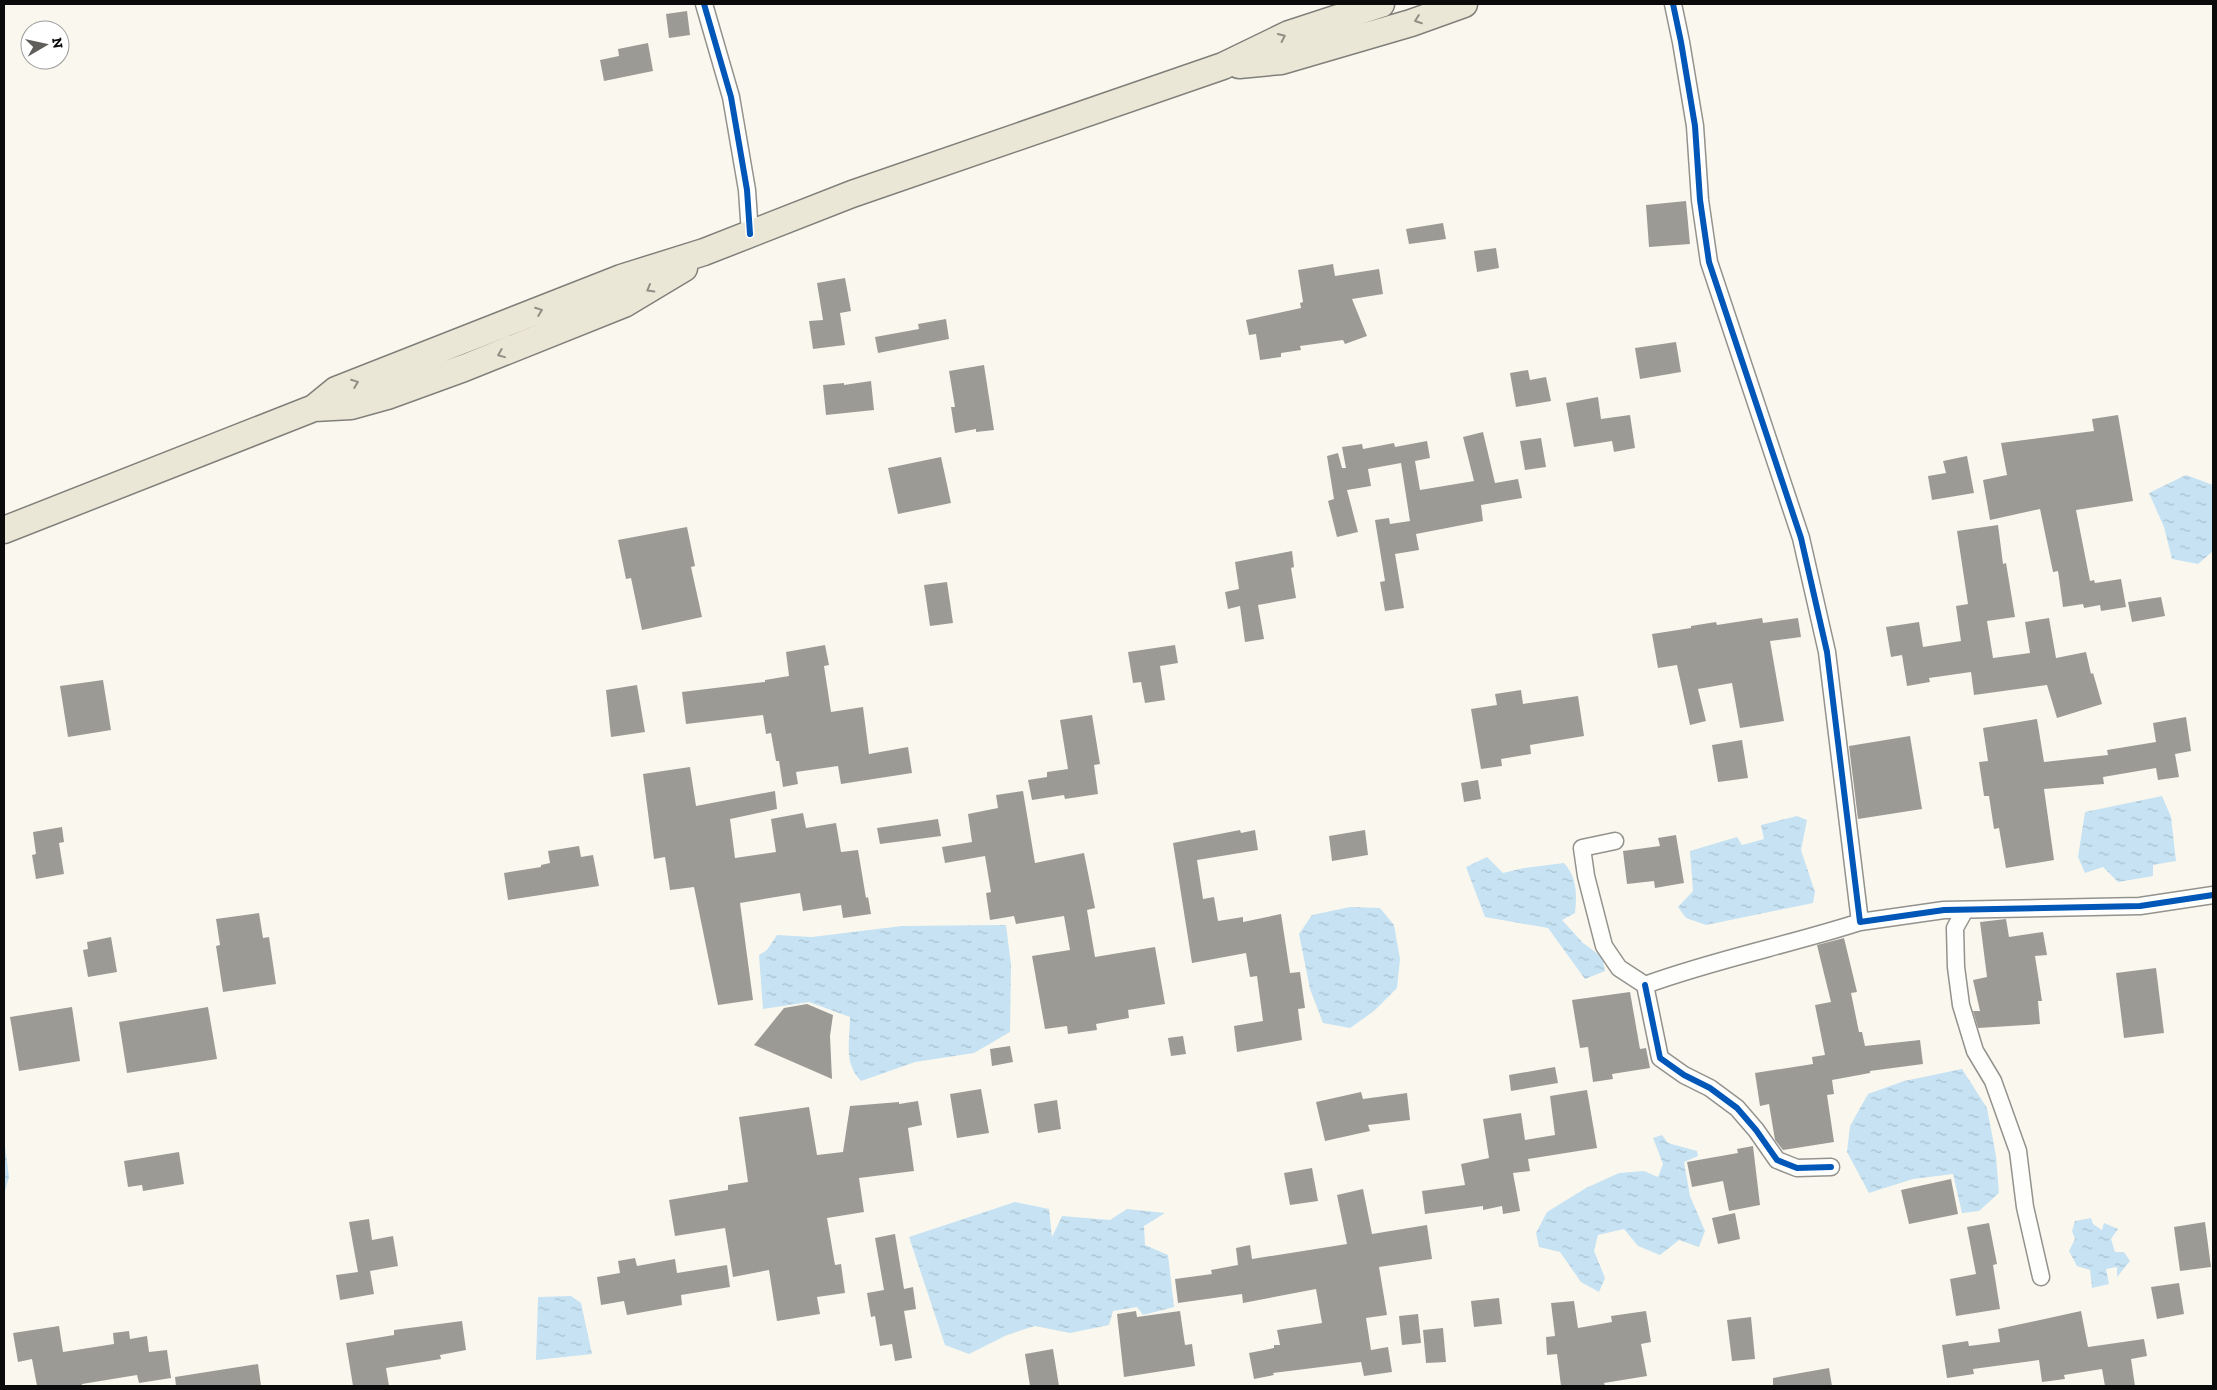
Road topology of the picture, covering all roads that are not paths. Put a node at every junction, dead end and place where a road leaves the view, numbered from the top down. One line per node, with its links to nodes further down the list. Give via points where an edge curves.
1 (704, 4): 6 (street, via 731,97 747,190)
2 (1381, 4): 5 (main road, one-way to 2, via 1289,34)
3 (1464, 4): 5 (main road, one-way to 5, via 1281,61)
4 (1673, 4): 11 (street, via 1695,126 1700,200 1709,262 1800,538 1827,652)
5 (1223, 66): 6 (main road, via 852,194)
6 (750, 234): 7 (main road, via 704,252 671,277 624,304 464,368 351,406 314,408)
7 (4, 530)
8 (1615, 841): 12 (street, via 1582,848 1586,876 1604,946 1620,968)
9 (2213, 895): 10 (street, via 2140,906)
10 (1965, 910): 11 (street); 14 (street, via 1955,928 1961,1005 1975,1051 1993,1081 2018,1151 2025,1207)
11 (1860, 922): 12 (street, via 1740,954)
12 (1646, 985): 13 (street, via 1660,1058 1737,1108 1777,1160 1797,1168)
13 (1831, 1167)
14 (2041, 1277)

